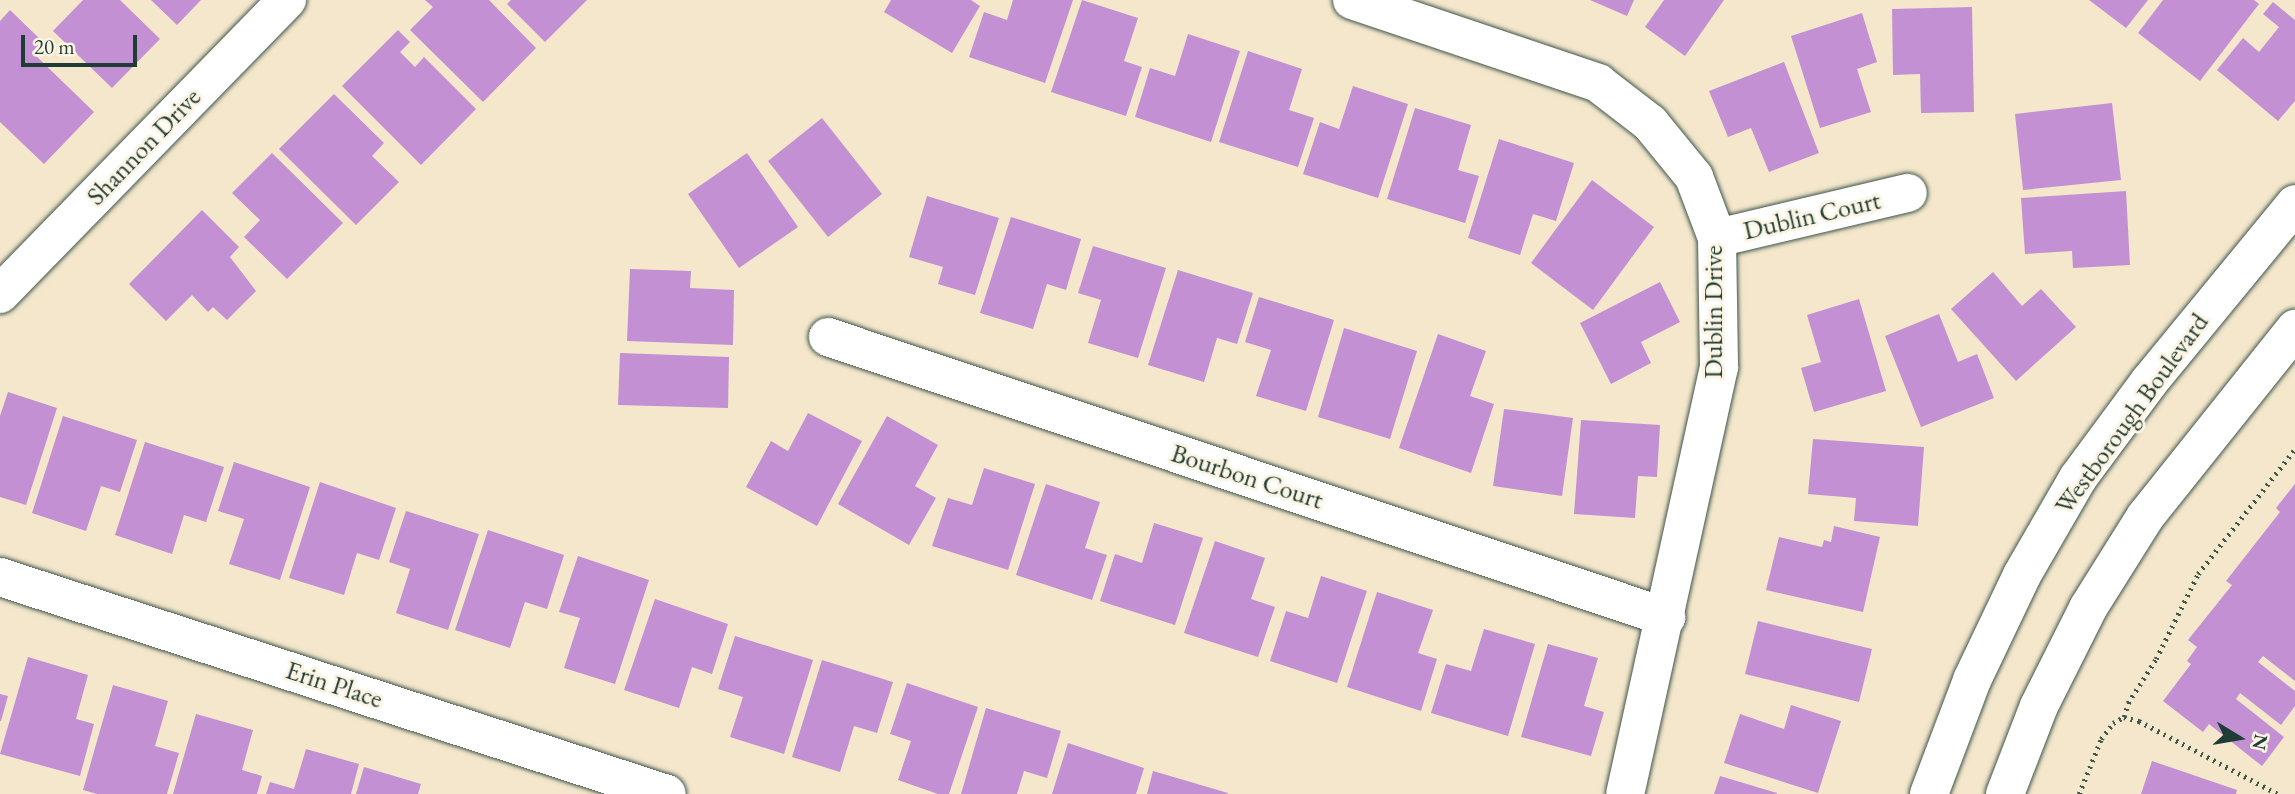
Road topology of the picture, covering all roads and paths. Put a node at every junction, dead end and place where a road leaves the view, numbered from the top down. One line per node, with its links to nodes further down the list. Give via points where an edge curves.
1 (287, 0): 6 (street, Shannon Drive)
2 (1352, 0): 5 (street, Dublin Drive, via 1598,83 1650,123 1694,177)
3 (1908, 193): 5 (street, Dublin Court)
4 (2295, 204): 15 (street, Westborough Boulevard, via 2149,382 2078,478 2022,575 1972,680)
5 (1717, 238): 11 (street, Dublin Drive, via 1719,366)
6 (0, 294)
7 (2295, 329): 16 (street, via 2145,517 2088,608 2039,706)
8 (828, 337): 11 (street, Bourbon Court)
9 (2295, 449): 12 (path, via 2199,574)
10 (0, 577): 13 (street, Erin Place)
11 (1666, 617): 14 (street, Dublin Drive)
12 (2124, 717): 17 (path, via 2101,739); 18 (path)
13 (667, 794)
14 (1625, 794)
15 (1929, 794)
16 (2005, 794)
17 (2079, 794)
18 (2278, 794)

